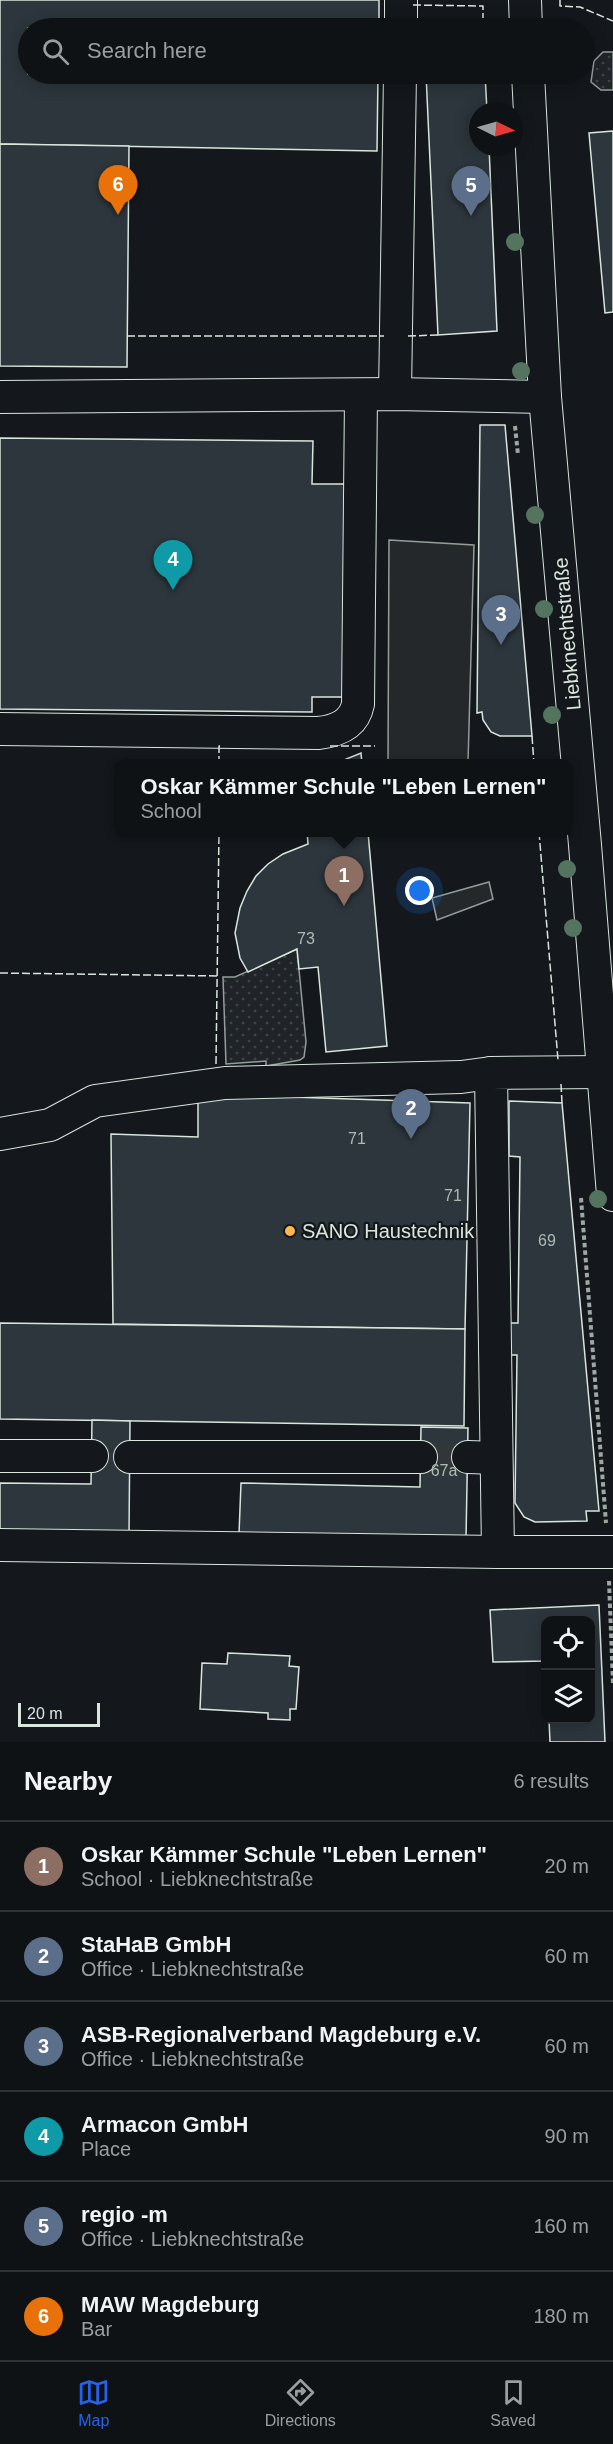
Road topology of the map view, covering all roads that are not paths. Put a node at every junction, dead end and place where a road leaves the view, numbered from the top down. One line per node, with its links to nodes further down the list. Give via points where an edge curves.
1 (401, 0): 3 (street)
2 (525, 0): 4 (street)
3 (401, 18)
4 (526, 18)
5 (400, 84): 8 (street)
6 (529, 84): 10 (street, Liebknechtstraße)
7 (361, 394): 8 (street); 9 (street); 11 (street, via 358,704 347,723 318,733)
8 (395, 394): 10 (street)
9 (0, 397)
10 (545, 397): 12 (street, Liebknechtstraße)
11 (0, 729)
12 (600, 880): 13 (street, Liebknechtstraße)
13 (603, 1072): 14 (street); 16 (street, Liebknechtstraße)
14 (491, 1073): 15 (street, via 225,1083 95,1101 50,1125); 22 (street, via 482,1458)
15 (0, 1134)
16 (613, 1195)
17 (0, 1456): 18 (street)
18 (92, 1456)
19 (130, 1457): 20 (street)
20 (421, 1457)
21 (0, 1545): 22 (street)
22 (498, 1552): 23 (street)
23 (611, 1552)

